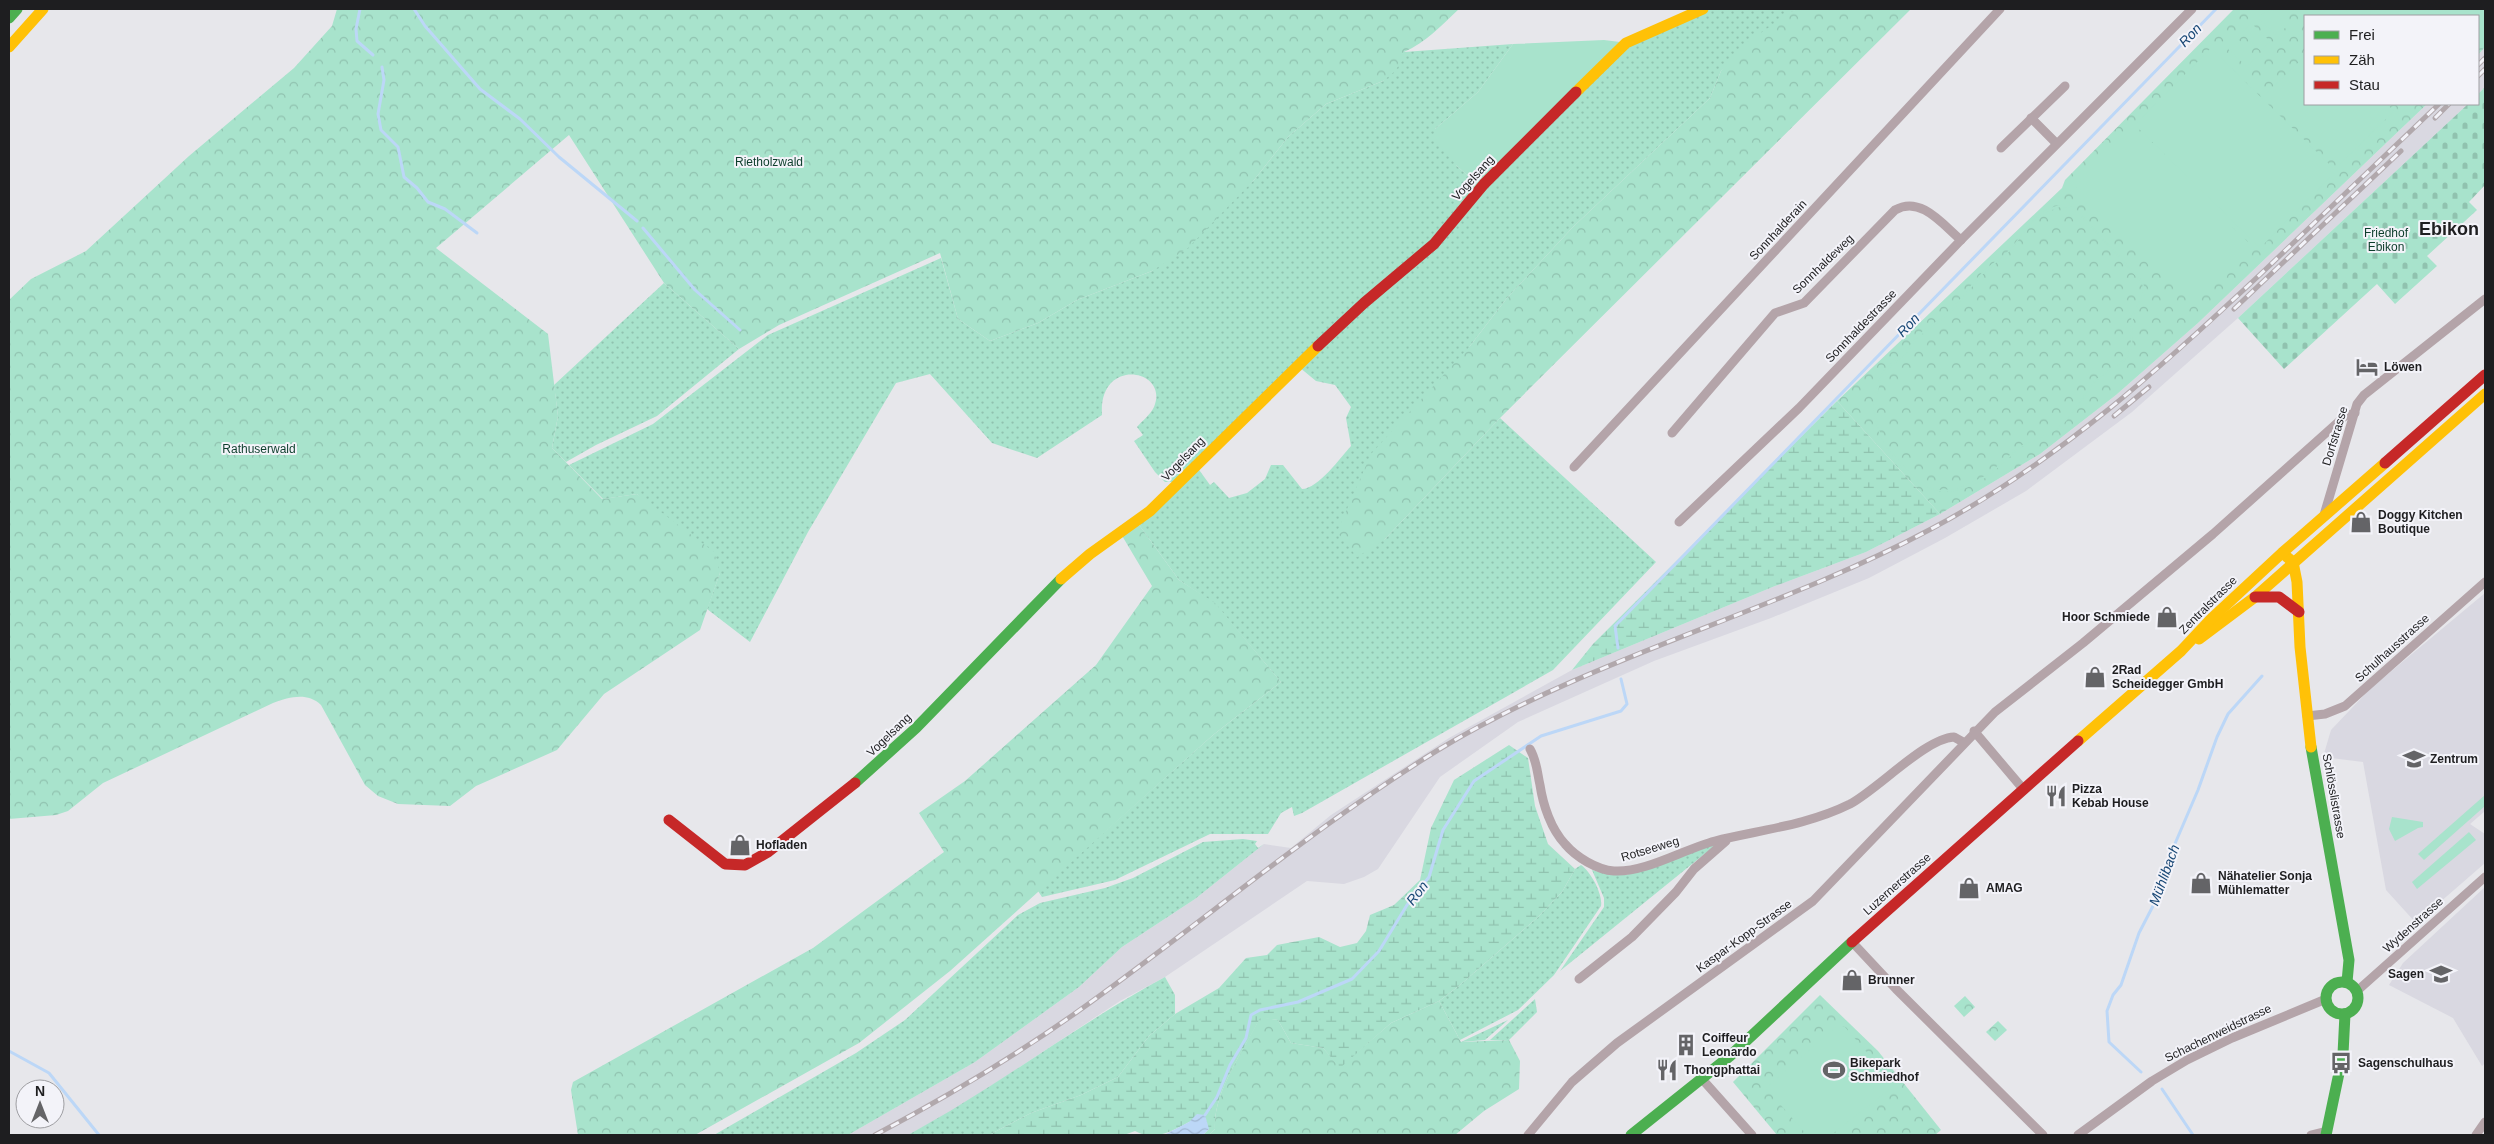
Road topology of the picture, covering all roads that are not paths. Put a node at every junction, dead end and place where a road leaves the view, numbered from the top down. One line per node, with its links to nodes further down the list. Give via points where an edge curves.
1 (17, 9): 6 (main road)
2 (43, 9): 7 (main road)
3 (1703, 9): 32 (main road, Vogelsang, via 1626,43 1484,184 1434,244 1336,329 1150,511 1090,554 1047,591 916,728 796,832 745,865 725,864)
4 (2000, 9): 18 (street, Sonnhalderain)
5 (2192, 9): 10 (street, Sonnhaldestrasse)
6 (9, 18)
7 (9, 47)
8 (2064, 86): 9 (street)
9 (2031, 118): 10 (street); 11 (street)
10 (2056, 143): 12 (street, Sonnhaldestrasse)
11 (2001, 148)
12 (1960, 240): 17 (street, Sonnhaldeweg, via 1923,207 1910,205 1895,210 1804,303 1775,314); 20 (street, Sonnhaldestrasse, via 1799,408)
13 (2485, 299): 16 (street, Dorfstrasse, via 2364,395)
14 (2485, 375): 19 (main road, Zentralstrasse)
15 (2485, 394): 22 (main road, Zentralstrasse)
16 (2355, 413): 19 (street, Dorfstrasse); 28 (street, Kaspar-Kopp-Strasse, via 2345,416 2213,534)
17 (1672, 432)
18 (1574, 467)
19 (2323, 518): 21 (main road, Zentralstrasse)
20 (1679, 522)
21 (2282, 553): 22 (main road); 26 (main road, Zentralstrasse)
22 (2293, 562): 24 (main road, Zentralstrasse); 25 (main road, Schlösslistrasse)
23 (2485, 582): 27 (street, Schulhausstrasse, via 2345,706 2325,714)
24 (2255, 597): 25 (main road, via 2275,596); 26 (main road, Zentralstrasse)
25 (2299, 612): 27 (main road, Schlösslistrasse)
26 (2181, 651): 31 (main road, Luzernerstrasse)
27 (2307, 716): 37 (main road, Schlösslistrasse, via 2349,960)
28 (1974, 731): 29 (street, Kaspar-Kopp-Strasse); 31 (street)
29 (1963, 742): 33 (street, Rotseeweg, via 1954,737 1934,742 1868,793 1828,814); 44 (street, Kaspar-Kopp-Strasse, via 1813,901 1617,1043 1572,1082)
30 (1530, 749): 33 (street, Rotseeweg, via 1537,763 1544,804 1556,831 1576,854 1601,868 1613,871 1637,868)
31 (2024, 790): 35 (main road, Luzernerstrasse)
32 (669, 820)
33 (1731, 838): 36 (street, Rotseeweg, via 1694,869 1632,937)
34 (2485, 877): 38 (street, Wydenstrasse)
35 (1853, 943): 41 (main road, Luzernerstrasse); 47 (street)
36 (1579, 978)
37 (2347, 982): 38 (main road); 39 (main road, via 2330,988)
38 (2357, 991): 40 (main road, via 2358,1003)
39 (2326, 999): 40 (main road, via 2335,1012); 48 (street, Schachenweidstrasse, via 2187,1060 2152,1081)
40 (2344, 1014): 43 (main road, via 2343,1054)
41 (1702, 1079): 45 (main road, Luzernerstrasse); 46 (street)
42 (2485, 1122): 50 (street)
43 (2326, 1133): 49 (street)
44 (1528, 1135)
45 (1631, 1135)
46 (1752, 1135)
47 (2043, 1135)
48 (2078, 1135)
49 (2311, 1135)
50 (2476, 1135)

